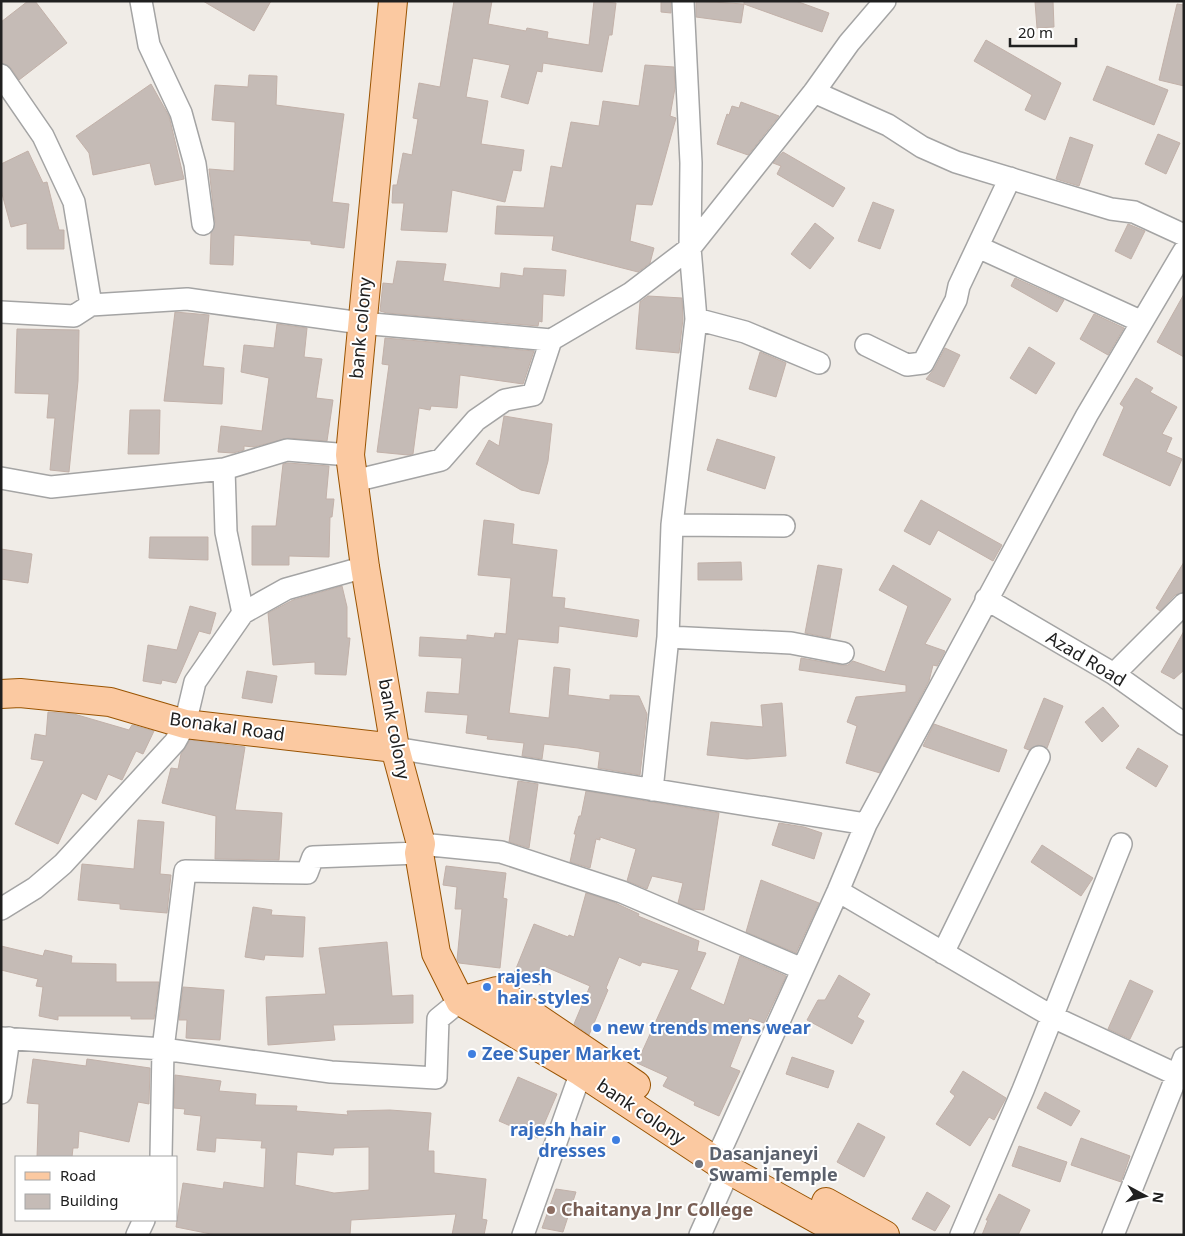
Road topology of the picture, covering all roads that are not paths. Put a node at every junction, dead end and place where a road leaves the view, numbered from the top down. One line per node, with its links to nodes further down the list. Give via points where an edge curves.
1 (140, 1): 8 (street, via 149,44 181,114 195,164)
2 (393, 1): 17 (main road, bank colony)
3 (683, 1): 11 (street, via 691,163)
4 (885, 1): 6 (street, via 849,43)
5 (1, 75): 13 (street, via 43,136 74,202)
6 (814, 92): 7 (street, via 956,162); 11 (street)
7 (1010, 178): 9 (street, via 1134,212); 10 (street)
8 (203, 224)
9 (1184, 235)
10 (978, 247): 16 (street); 19 (street, via 959,286 956,300 923,363 907,365)
11 (690, 248): 15 (street); 18 (street, via 631,293)
12 (1184, 251): 16 (street)
13 (91, 305): 14 (street, via 74,316); 17 (street, via 187,300)
14 (1, 312)
15 (696, 318): 20 (street, via 745,332); 24 (street)
16 (1140, 321): 27 (street)
17 (360, 323): 18 (street); 21 (main road, bank colony)
18 (550, 340): 21 (street, via 533,395 505,400 476,420 441,460)
19 (866, 345)
20 (820, 363)
21 (352, 468): 22 (street, via 287,450); 26 (main road, bank colony)
22 (224, 469): 23 (street, via 51,487); 29 (street, via 226,532)
23 (1, 478)
24 (672, 524): 25 (street); 30 (street)
25 (784, 526)
26 (365, 567): 29 (street, via 286,589); 36 (main road, bank colony)
27 (986, 599): 32 (street, Azad Road); 39 (street)
28 (1184, 604): 32 (street)
29 (243, 613): 34 (street, via 195,682)
30 (668, 637): 31 (street, via 791,643); 38 (street)
31 (843, 653)
32 (1114, 674): 35 (street, Azad Road)
33 (1, 694): 34 (main road, Bonakal Road, via 110,702)
34 (185, 724): 36 (main road, Bonakal Road); 43 (street, via 175,742 63,864 35,888)
35 (1184, 724)
36 (395, 748): 38 (street); 41 (main road, bank colony)
37 (1039, 757): 44 (street)
38 (652, 790): 39 (street)
39 (866, 824): 42 (street)
40 (1121, 844): 47 (street)
41 (420, 849): 45 (street, via 501,852 622,892); 46 (main road, bank colony, via 436,953); 49 (street, via 313,857 307,873 185,870)
42 (838, 892): 44 (street); 45 (street)
43 (1, 909)
44 (943, 953): 47 (street)
45 (802, 969): 54 (street)
46 (460, 1001): 49 (street, via 438,1019 436,1078 331,1072); 51 (main road, bank colony); 54 (main road, via 497,991)
47 (1053, 1017): 50 (street); 61 (street)
48 (5, 1038): 49 (street); 52 (street)
49 (163, 1049): 53 (street)
50 (1182, 1070): 62 (street)
51 (582, 1072): 54 (main road, bank colony); 57 (street)
52 (1, 1093)
53 (161, 1156)
54 (722, 1158): 58 (street); 59 (main road, bank colony); 60 (main road)
55 (144, 1221): 56 (street)
56 (137, 1235)
57 (523, 1235)
58 (700, 1235)
59 (846, 1235)
60 (885, 1235)
61 (960, 1235)
62 (1113, 1235)

